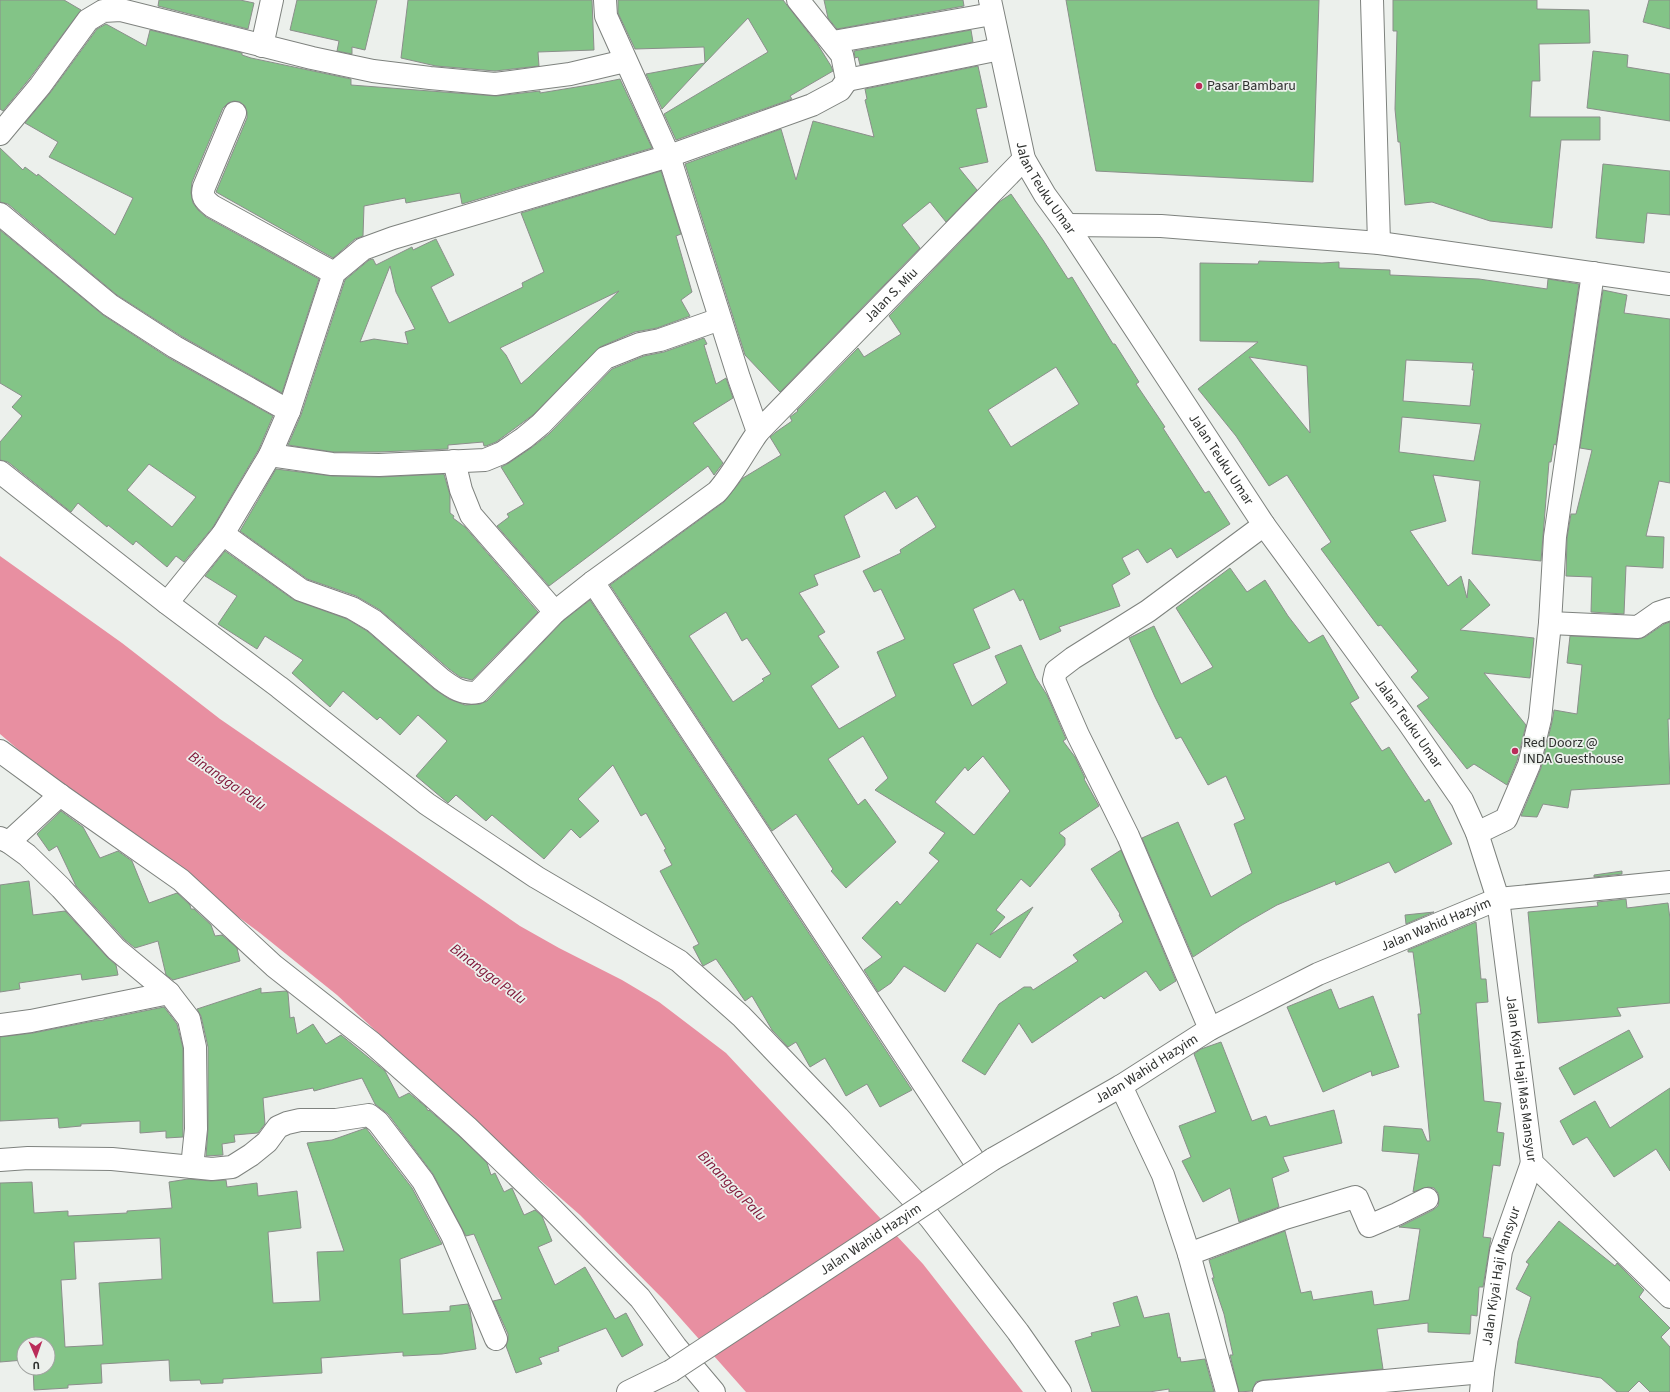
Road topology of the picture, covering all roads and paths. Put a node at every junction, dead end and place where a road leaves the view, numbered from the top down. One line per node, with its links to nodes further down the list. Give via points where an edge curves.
1 (272, 0): 7 (street)
2 (605, 0): 9 (street, via 606,16)
3 (798, 0): 6 (street)
4 (1372, 0): 17 (street)
5 (991, 7): 6 (street); 8 (street, Jalan Teuku Umar)
6 (833, 42): 10 (street, via 842,55)
7 (262, 46): 9 (street, via 373,71 495,84 570,74); 12 (street, via 121,10 103,12 88,20 40,86)
8 (1000, 49): 10 (street); 14 (street, Jalan Teuku Umar)
9 (625, 61): 13 (street)
10 (847, 80): 13 (street, via 840,90 812,105)
11 (235, 113): 18 (street, via 204,187 203,198 212,206)
12 (0, 134)
13 (668, 156): 18 (street, via 393,238 363,249); 21 (street)
14 (1024, 159): 16 (street, Jalan Teuku Umar, via 1045,195); 23 (street, Jalan S. Miu)
15 (0, 214): 22 (street, via 110,305 175,347)
16 (1067, 225): 17 (street, via 1161,226); 27 (street, Jalan Teuku Umar)
17 (1379, 243): 19 (street)
18 (334, 273): 22 (street)
19 (1593, 273): 20 (street); 33 (street, via 1555,537)
20 (1670, 284)
21 (720, 319): 23 (street); 25 (street, via 660,340 640,344 605,358 524,438 502,453 485,460)
22 (289, 411): 24 (street)
23 (758, 432): 29 (street, Jalan S. Miu, via 730,477 717,492)
24 (270, 455): 25 (street, via 332,464 379,465); 28 (street)
25 (454, 461): 32 (street, via 461,490 471,514)
26 (0, 472): 30 (street)
27 (1264, 525): 36 (street, Jalan Teuku Umar, via 1462,800); 42 (street, via 1148,611 1073,658 1056,671 1054,680 1128,836)
28 (223, 534): 30 (street); 32 (street, Jalan S. Miu, via 301,590 352,608 374,621 441,679 462,692 478,692)
29 (593, 582): 32 (street, Jalan S. Miu); 46 (street)
30 (167, 603): 55 (street, via 279,687 427,804 536,877 679,962 730,1006 838,1117 930,1218 1018,1332)
31 (1670, 609): 33 (street, via 1658,613 1638,627)
32 (555, 612)
33 (1550, 623): 36 (street, via 1540,718 1529,765 1506,819)
34 (0, 751): 35 (street)
35 (60, 795): 37 (street); 54 (street, via 181,880 274,966 372,1043 467,1128 550,1206 640,1298 676,1347)
36 (1477, 833): 39 (street, Jalan Teuku Umar)
37 (4, 840): 40 (street, via 28,855 116,949)
38 (1670, 882): 39 (street, Jalan Wahid Hazyim)
39 (1498, 899): 42 (street, Jalan Wahid Hazyim, via 1318,974); 45 (street, Jalan Kiyai Haji Mas Mansyur)
40 (169, 994): 41 (street); 47 (street, via 189,1019 195,1047 196,1130)
41 (0, 1025)
42 (1210, 1029): 43 (street, Jalan Wahid Hazyim)
43 (1121, 1086): 46 (street, Jalan Wahid Hazyim); 49 (street, via 1163,1175)
44 (0, 1160): 47 (street, via 112,1159)
45 (1532, 1162): 50 (street, Jalan Kiyai Haji Mas Mansyur); 52 (street, Jalan Kiyai Haji Mansyur, via 1501,1251)
46 (986, 1164): 53 (street, Jalan Wahid Hazyim, bridge, via 671,1371)
47 (192, 1167): 51 (street, via 232,1167 267,1142 278,1127 293,1121 372,1116 423,1181 452,1235)
48 (1427, 1199): 49 (street, via 1369,1226 1360,1202 1354,1197 1285,1218)
49 (1189, 1254): 56 (street)
50 (1670, 1297)
51 (496, 1339)
52 (1482, 1382): 57 (street)
53 (628, 1392)
54 (714, 1392)
55 (1060, 1392)
56 (1227, 1392)
57 (1264, 1392)

